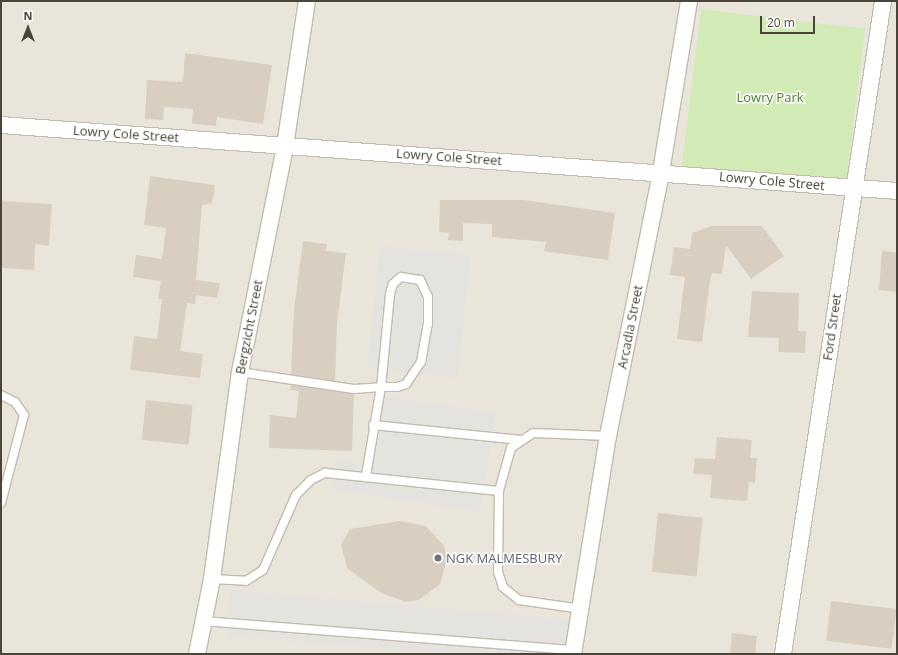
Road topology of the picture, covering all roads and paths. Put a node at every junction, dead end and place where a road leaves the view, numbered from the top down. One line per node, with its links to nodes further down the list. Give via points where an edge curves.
1 (307, 1): 5 (street, Bergzicht Street)
2 (689, 1): 6 (street, Arcadia Street)
3 (884, 1): 7 (street, Ford Street)
4 (1, 125): 5 (street, Lowry Cole Street)
5 (285, 146): 6 (street, Lowry Cole Street); 9 (street, Bergzicht Street)
6 (661, 172): 7 (street, Lowry Cole Street); 13 (street, Arcadia Street)
7 (852, 188): 8 (street, Lowry Cole Street); 23 (street, Ford Street)
8 (897, 191)
9 (240, 372): 10 (lane, via 354,389); 18 (street, Bergzicht Street)
10 (381, 387): 10 (lane, via 406,384 421,362 428,297 420,280 411,277 401,277 393,284 390,294); 12 (lane)
11 (1, 395): 17 (lane, via 15,402 24,415)
12 (374, 425): 14 (lane); 15 (lane)
13 (608, 436): 14 (lane, via 545,432 533,433); 19 (street, Arcadia Street)
14 (521, 440): 16 (lane, via 511,448)
15 (366, 476): 16 (lane); 18 (lane, via 325,473 310,480 296,495 263,570 246,581)
16 (499, 492): 19 (lane, via 498,572 503,587 519,600)
17 (1, 503)
18 (212, 579): 20 (street, Bergzicht Street)
19 (582, 609): 21 (street, Arcadia Street)
20 (204, 621): 21 (lane); 22 (street, Bergzicht Street)
21 (574, 652)
22 (197, 654)
23 (783, 654)

